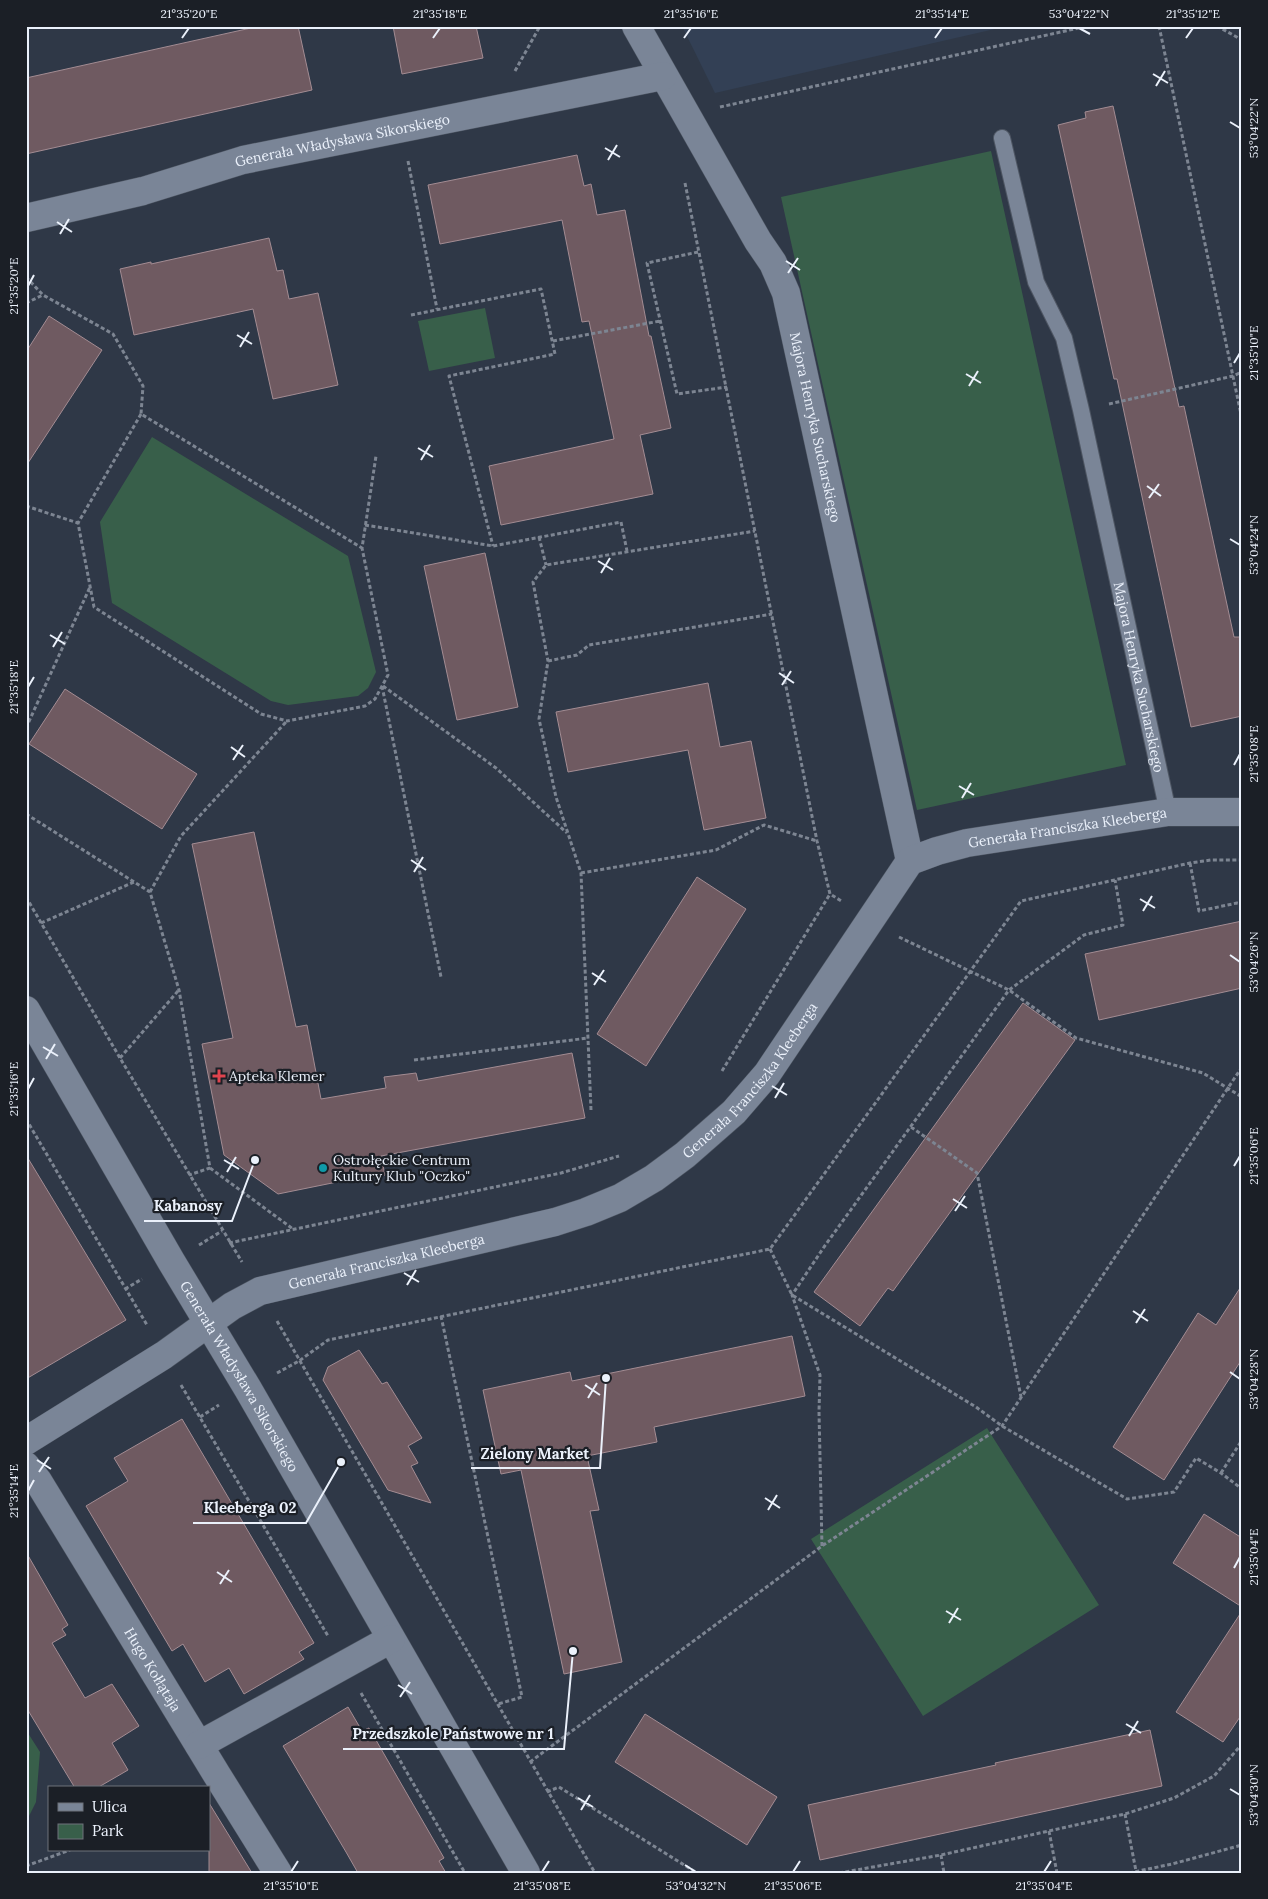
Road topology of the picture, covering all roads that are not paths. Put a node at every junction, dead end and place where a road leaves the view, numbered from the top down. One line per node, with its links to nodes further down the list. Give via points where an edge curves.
1 (636, 26): 2 (street, Majora Henryka Sucharskiego)
2 (663, 76): 4 (street, Generała Władysława Sikorskiego, via 243,160 143,191); 7 (street, Majora Henryka Sucharskiego, via 773,263 786,293)
3 (1002, 138): 5 (lane, Majora Henryka Sucharskiego, via 1036,282 1064,338)
4 (26, 218)
5 (1168, 812): 6 (street, Generała Franciszka Kleeberga); 7 (street, Generała Franciszka Kleeberga, via 967,843)
6 (1242, 812)
7 (910, 861): 9 (street, Generała Franciszka Kleeberga, via 768,1074 708,1137 654,1178 620,1198 555,1222 260,1291)
8 (26, 1010): 9 (street, Generała Władysława Sikorskiego)
9 (208, 1322): 10 (street, Generała Franciszka Kleeberga, via 164,1355); 12 (street, Generała Władysława Sikorskiego)
10 (26, 1441)
11 (26, 1466): 13 (street, Hugo Kołłątaja)
12 (391, 1639): 13 (street); 15 (street, Generała Władysława Sikorskiego)
13 (198, 1745): 14 (street, Hugo Kołłątaja)
14 (278, 1873)
15 (526, 1873)

